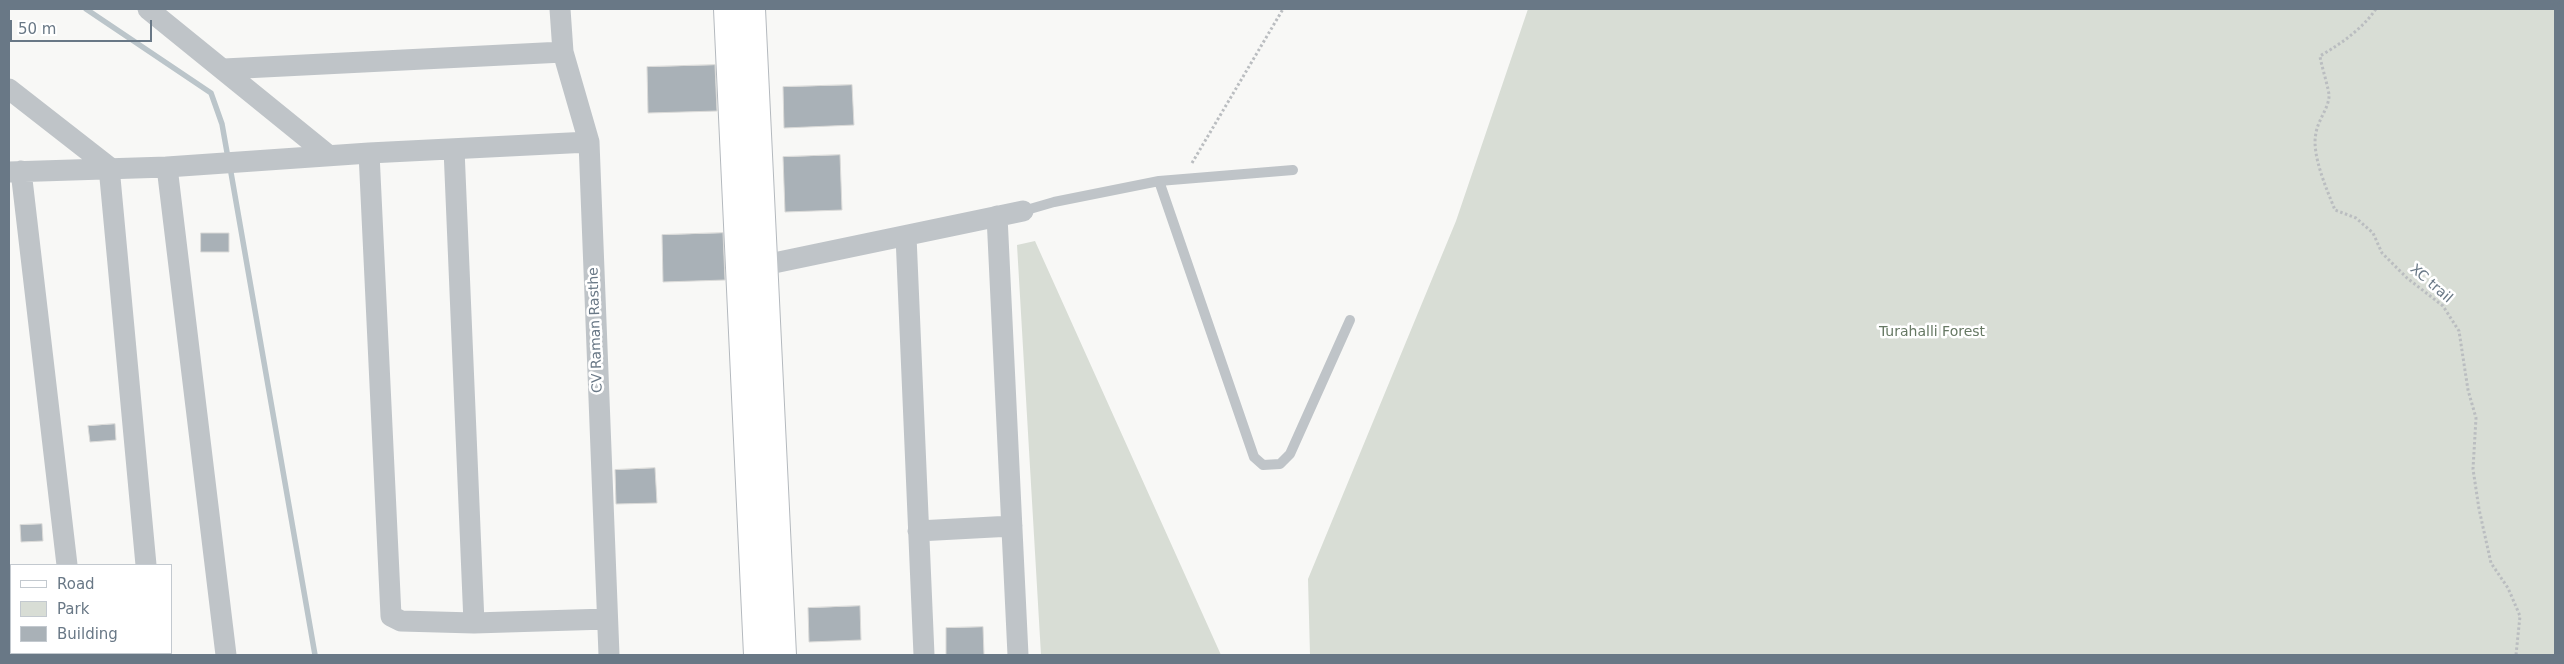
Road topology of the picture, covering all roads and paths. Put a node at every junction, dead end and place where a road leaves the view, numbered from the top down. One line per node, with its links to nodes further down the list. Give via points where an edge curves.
1 (148, 9): 8 (street)
2 (560, 9): 7 (street, CV Raman Rasthe)
3 (728, 9): 23 (main road)
4 (751, 9): 23 (main road)
5 (1283, 9): 18 (path)
6 (2376, 9): 37 (path, XC trail, via 2366,24 2320,56 2330,95 2315,133 2318,158 2336,210 2356,218 2373,233 2382,253 2406,278 2443,306 2459,331 2476,418 2473,469 2479,509 2490,563 2508,588 2520,616)
7 (563, 52): 8 (street); 10 (street, CV Raman Rasthe)
8 (224, 69): 13 (street)
9 (9, 89): 14 (street)
10 (589, 142): 11 (street); 29 (street, CV Raman Rasthe)
11 (454, 149): 12 (street); 30 (street)
12 (368, 152): 13 (street); 30 (street, via 389,612 401,621)
13 (328, 155): 15 (street)
14 (109, 167): 15 (street); 17 (street); 28 (street)
15 (167, 167): 31 (street)
16 (1292, 170): 18 (lane)
17 (15, 171): 27 (street)
18 (1183, 179): 19 (lane)
19 (1160, 181): 20 (lane); 24 (lane, via 1254,457 1263,466 1280,464 1290,454)
20 (1023, 211): 21 (street)
21 (997, 216): 22 (street); 25 (street)
22 (906, 236): 23 (street); 26 (street)
23 (752, 268): 33 (main road); 34 (main road)
24 (1350, 320)
25 (1012, 526): 26 (street); 36 (street)
26 (918, 531): 35 (street)
27 (67, 564)
28 (146, 564)
29 (607, 619): 30 (street); 32 (street, CV Raman Rasthe)
30 (474, 622)
31 (226, 655)
32 (609, 655)
33 (758, 655)
34 (782, 655)
35 (924, 655)
36 (1018, 655)
37 (2516, 655)

